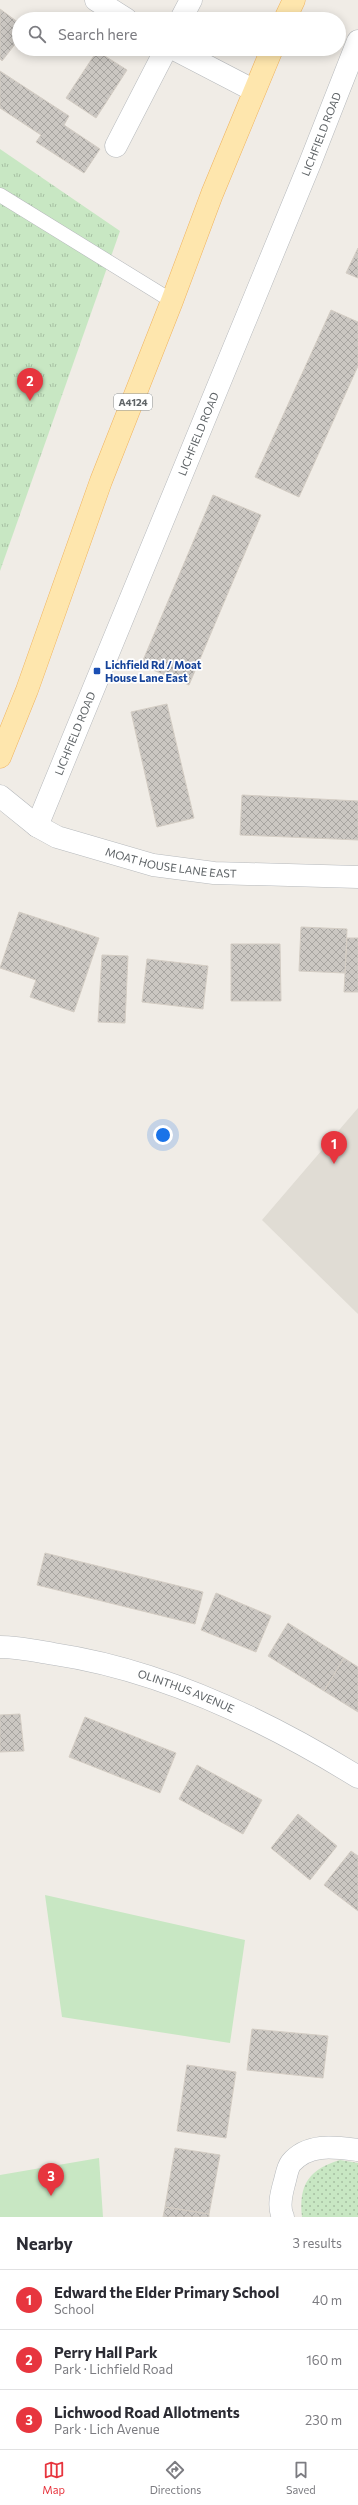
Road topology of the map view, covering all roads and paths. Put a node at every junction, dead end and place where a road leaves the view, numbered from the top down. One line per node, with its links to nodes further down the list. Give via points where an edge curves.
1 (96, 0): 4 (street)
2 (191, 0): 5 (street)
3 (294, 0): 6 (main road)
4 (115, 12)
5 (185, 12)
6 (288, 12)
7 (358, 41): 17 (street, LICHFIELD ROAD)
8 (162, 56): 12 (street)
9 (187, 56): 11 (street)
10 (269, 56): 11 (main road, A4124)
11 (253, 90): 14 (main road, A4124)
12 (116, 146)
13 (0, 195): 14 (lane)
14 (172, 301): 15 (main road, A4124, via 101,481 27,690)
15 (0, 757)
16 (0, 796): 17 (street, MOAT HOUSE LANE EAST)
17 (37, 826): 18 (street, MOAT HOUSE LANE EAST, via 57,837 153,865 214,873)
18 (358, 877)
19 (0, 1647): 20 (street, OLINTHUS AVENUE, via 86,1659 172,1684 282,1733)
20 (358, 1777)
21 (358, 2150): 22 (street, via 330,2147 307,2150 290,2164 282,2190 280,2210)
22 (283, 2217)

